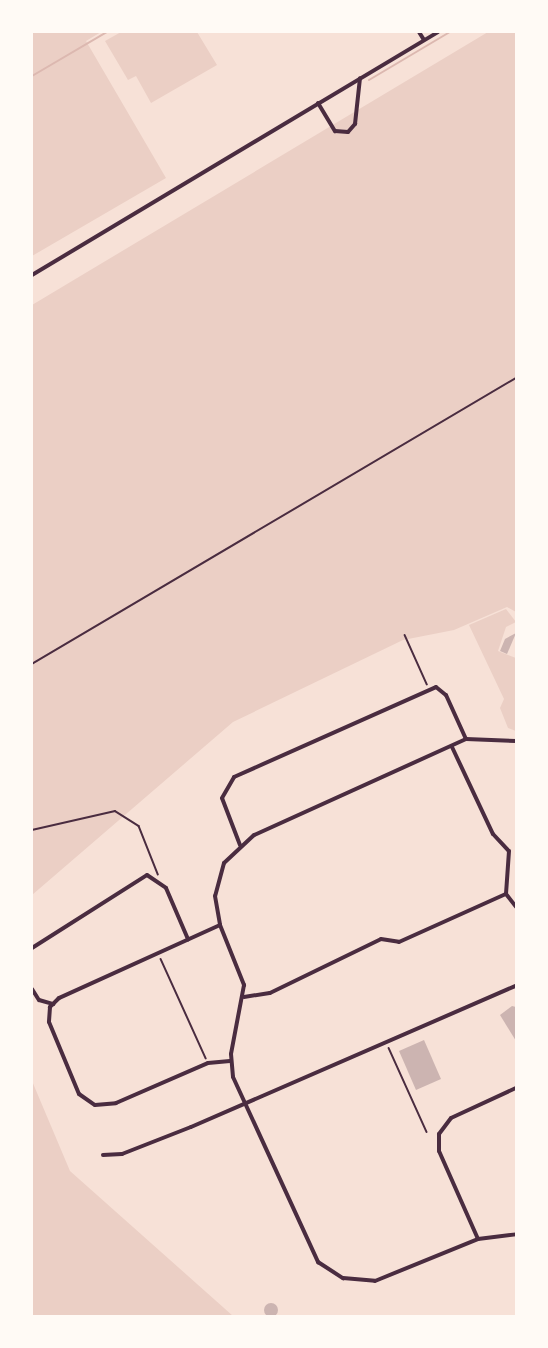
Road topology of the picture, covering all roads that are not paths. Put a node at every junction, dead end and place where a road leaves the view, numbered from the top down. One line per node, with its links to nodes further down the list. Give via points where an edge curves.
1 (419, 32): 3 (street)
2 (438, 32): 3 (street)
3 (424, 40): 4 (street)
4 (361, 77): 5 (street); 5 (street, via 355,124 348,132 335,131)
5 (318, 103): 6 (street)
6 (32, 275)
7 (466, 740): 8 (street); 9 (street); 10 (street, via 443,689 429,688 230,780 223,806)
8 (516, 741)
9 (452, 747): 10 (street); 11 (street, via 493,834 509,851)
10 (240, 845): 13 (street, via 216,883)
11 (506, 894): 12 (street); 18 (street, via 399,942 381,939 270,993)
12 (516, 907)
13 (220, 925): 14 (street); 18 (street, via 241,974)
14 (188, 939): 15 (street, via 158,878 138,878); 19 (street)
15 (32, 948)
16 (516, 986): 22 (street)
17 (32, 989): 19 (street, via 39,1000)
18 (244, 997): 20 (street)
19 (52, 1004): 20 (street, via 50,1030 79,1094 90,1104 116,1103 208,1063)
20 (230, 1061): 22 (street)
21 (516, 1088): 25 (street, via 451,1118 439,1134 439,1151)
22 (244, 1104): 23 (street, via 122,1154); 25 (street, via 309,1250 336,1275 362,1281 388,1278)
23 (103, 1155)
24 (516, 1234): 25 (street)
25 (478, 1239)

